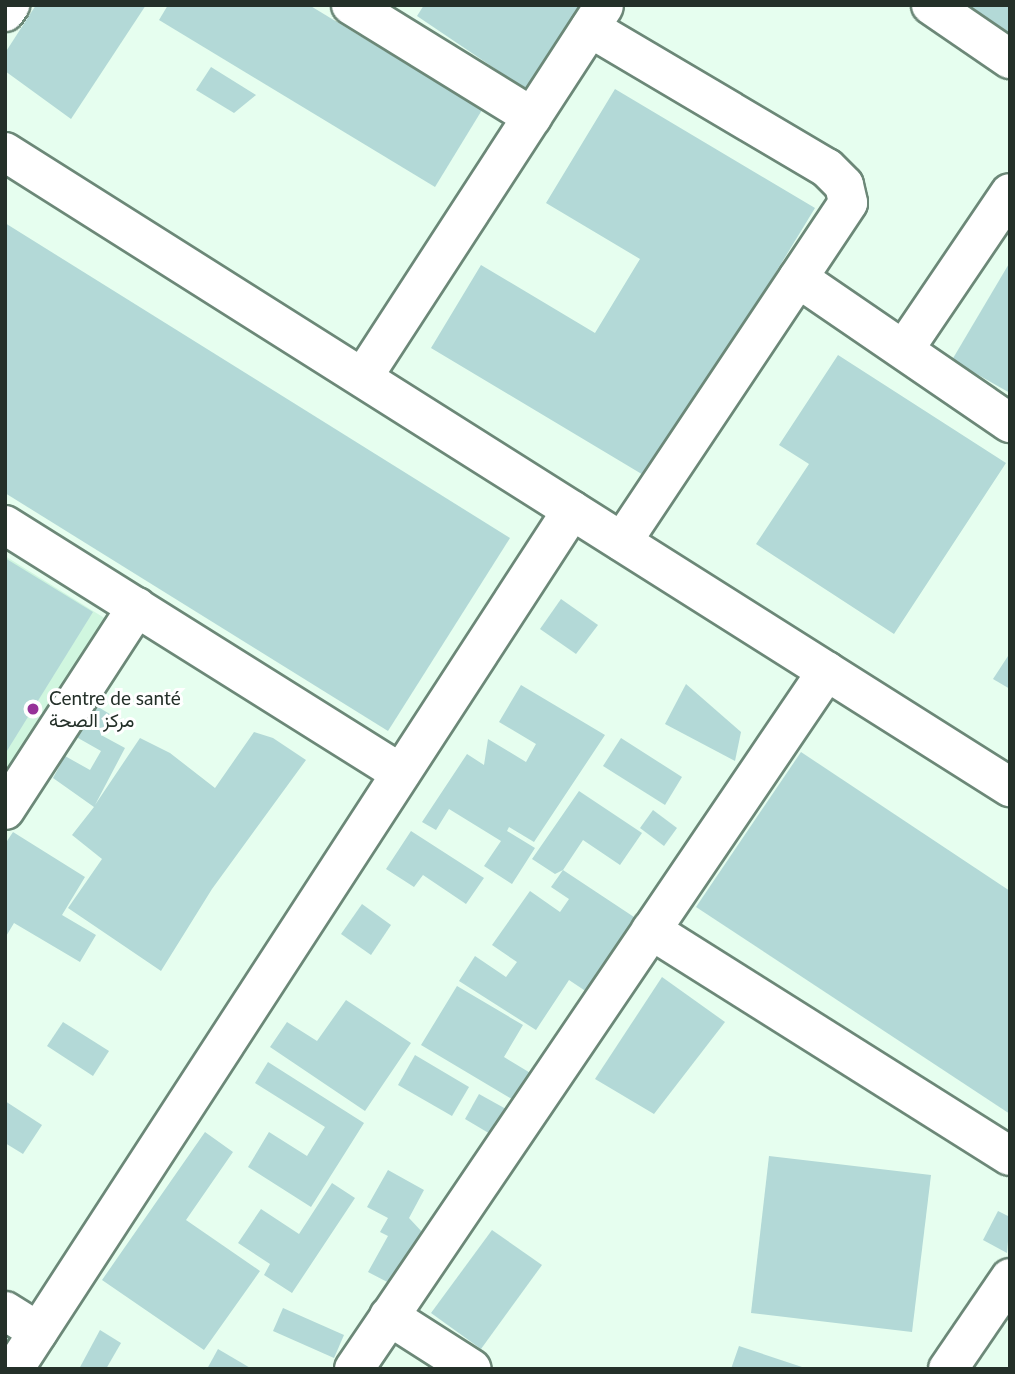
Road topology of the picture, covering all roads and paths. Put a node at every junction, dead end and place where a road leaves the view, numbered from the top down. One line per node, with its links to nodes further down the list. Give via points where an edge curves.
1 (10, 5): 4 (street)
2 (351, 5): 7 (street)
3 (931, 5): 6 (street)
4 (5, 12)
5 (598, 16): 7 (street); 10 (street, via 827,168 844,186 848,203)
6 (1010, 59)
7 (532, 117): 12 (street)
8 (5, 152): 12 (street)
9 (1010, 193): 11 (street)
10 (798, 278): 11 (street); 16 (street)
11 (905, 348): 13 (street)
12 (363, 377): 14 (street)
13 (1010, 423)
14 (572, 510): 16 (street); 19 (street)
15 (5, 525): 17 (street)
16 (622, 542): 18 (street)
17 (137, 607): 19 (street); 21 (street)
18 (827, 671): 20 (street); 22 (street)
19 (401, 773): 27 (street)
20 (1010, 787)
21 (5, 810)
22 (651, 930): 23 (street); 26 (street)
23 (1010, 1156)
24 (1010, 1278): 31 (street)
25 (5, 1311): 27 (street)
26 (389, 1316): 29 (street); 30 (street)
27 (38, 1332): 28 (street)
28 (14, 1369)
29 (354, 1369)
30 (471, 1369)
31 (948, 1369)

